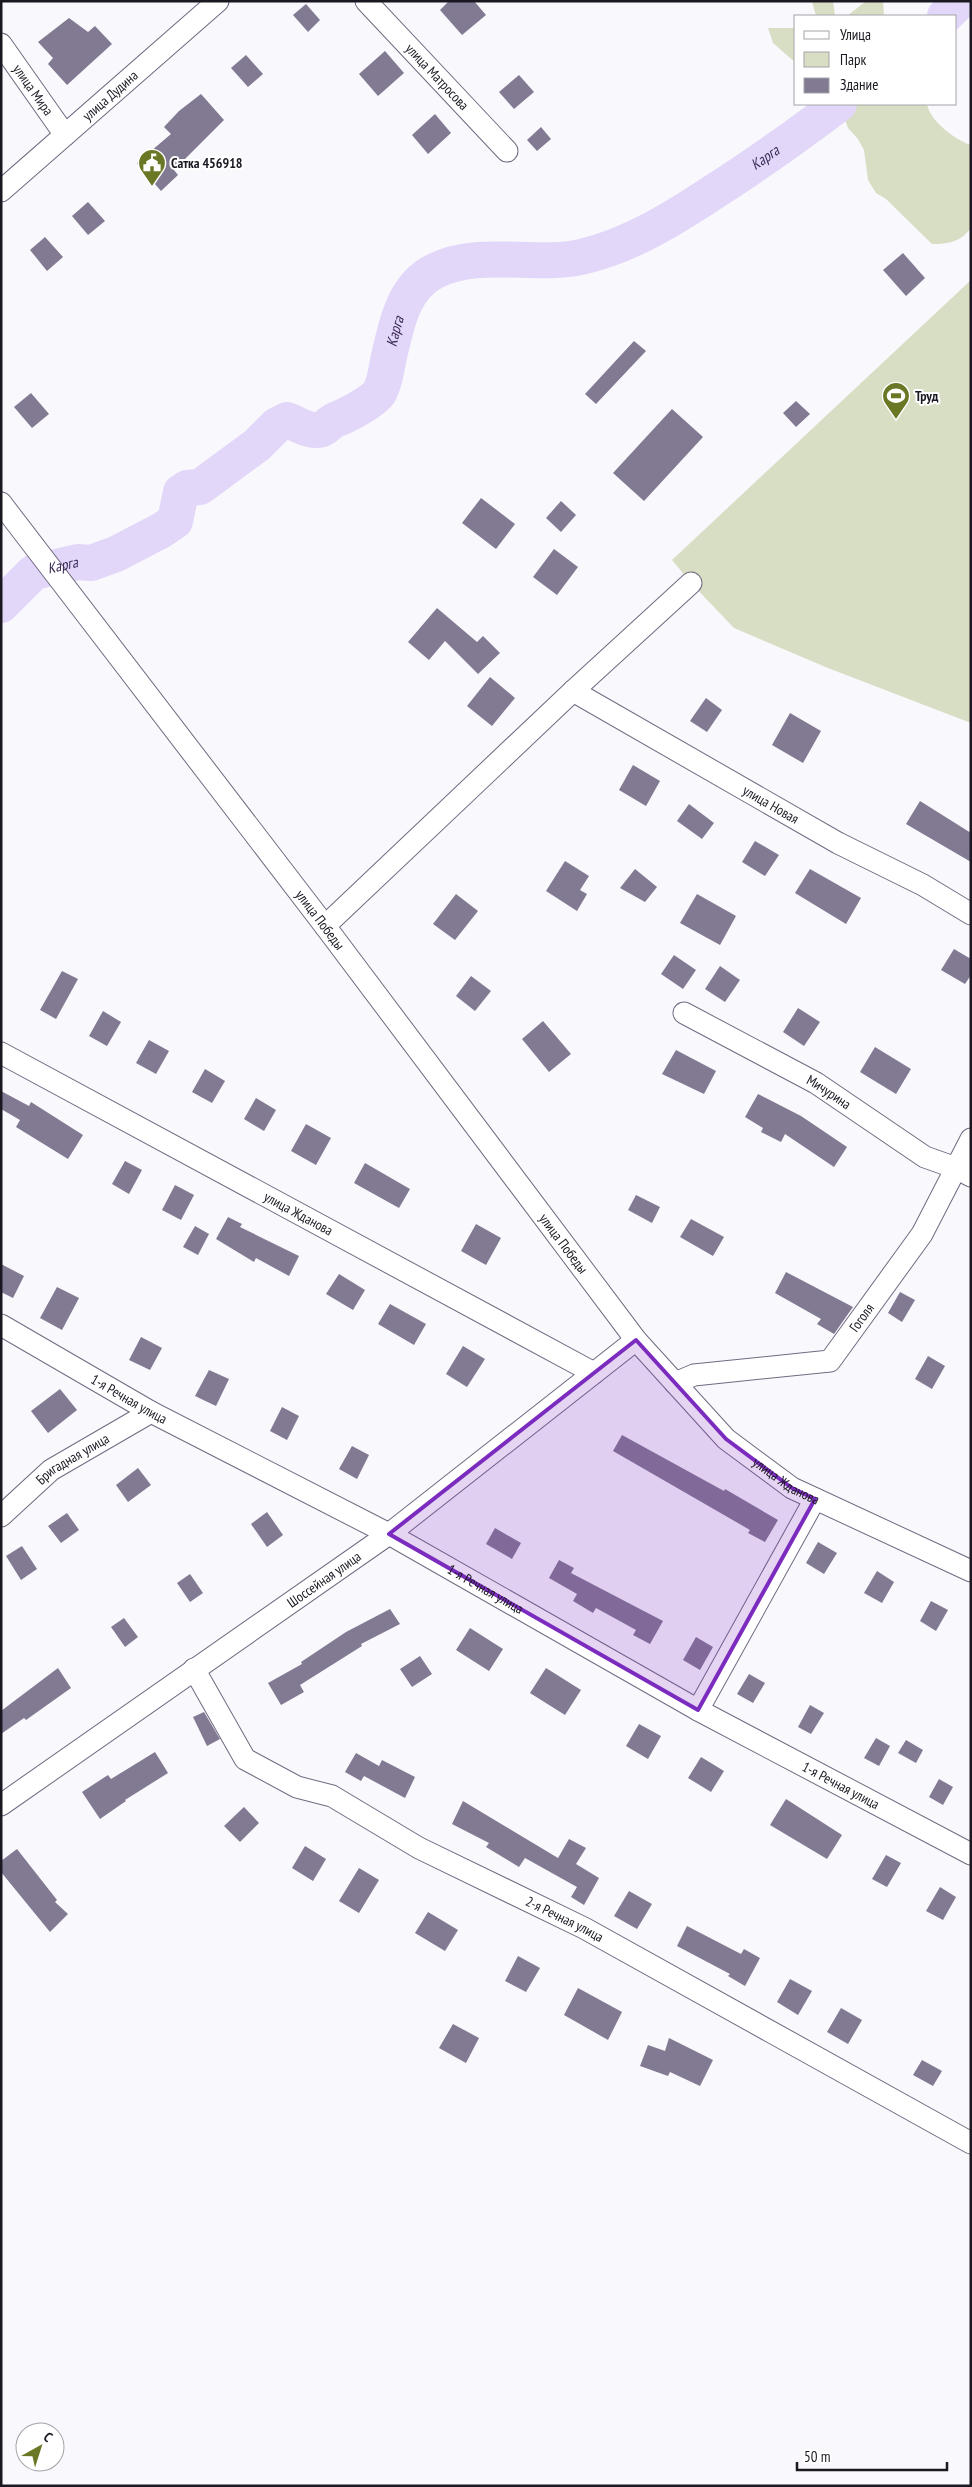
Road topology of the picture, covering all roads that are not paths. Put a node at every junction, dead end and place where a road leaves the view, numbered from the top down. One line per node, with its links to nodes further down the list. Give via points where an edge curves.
1 (218, 1): 4 (street, улица Дудина)
2 (366, 1): 5 (street, улица Матросова)
3 (1, 44): 4 (street, улица Мира)
4 (65, 135): 6 (street, улица Дудина)
5 (507, 151)
6 (1, 191)
7 (1, 503): 11 (street, улица Победы)
8 (691, 584): 9 (street)
9 (574, 691): 10 (street, улица Новая, via 838,843 922,885); 11 (street)
10 (971, 914)
11 (325, 926): 17 (street, улица Победы)
12 (684, 1013): 15 (street, Мичурина, via 816,1083 925,1157)
13 (1, 1053): 18 (street, улица Жданова)
14 (971, 1138): 15 (street, Гоголя)
15 (963, 1172): 19 (street, Гоголя, via 830,1361 694,1375)
16 (1, 1325): 20 (street, 1-я Речная улица)
17 (636, 1340): 18 (street, Шоссейная улица); 19 (street, улица Жданова)
18 (594, 1372): 23 (street, Шоссейная улица)
19 (675, 1382): 21 (street, улица Жданова, via 726,1439 792,1488)
20 (151, 1412): 22 (street, Бригадная улица, via 51,1470); 23 (street, 1-я Речная улица)
21 (814, 1499): 24 (street, улица Жданова); 26 (street)
22 (1, 1516)
23 (389, 1534): 25 (street, Шоссейная улица); 26 (street, 1-я Речная улица)
24 (971, 1571)
25 (194, 1669): 27 (street, Шоссейная улица); 29 (street, 2-я Речная улица, via 245,1758 297,1787 332,1796 419,1848 584,1928)
26 (698, 1710): 28 (street, 1-я Речная улица)
27 (1, 1805)
28 (971, 1854)
29 (971, 2143)

